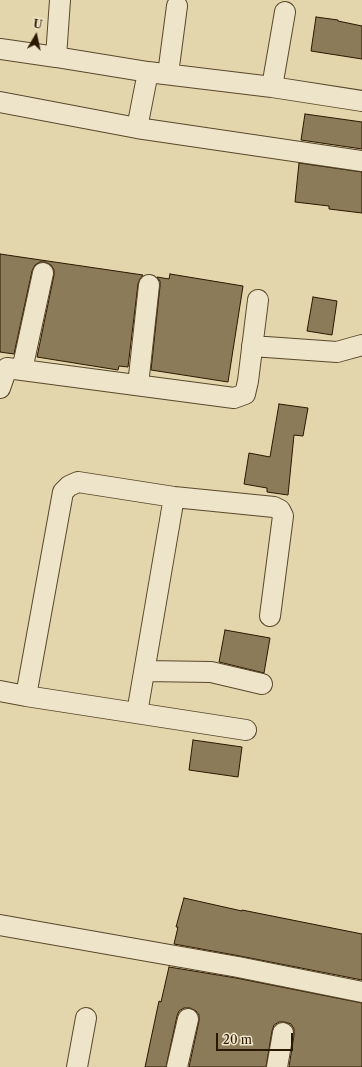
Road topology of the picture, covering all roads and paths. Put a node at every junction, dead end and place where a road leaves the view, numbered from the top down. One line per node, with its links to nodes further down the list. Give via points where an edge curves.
1 (60, 0): 5 (street)
2 (177, 6): 7 (street)
3 (285, 12): 8 (street)
4 (0, 49): 5 (street)
5 (56, 57): 6 (street)
6 (148, 72): 7 (street); 11 (street)
7 (168, 74): 8 (street)
8 (272, 87): 9 (street)
9 (362, 101)
10 (0, 102): 11 (street)
11 (138, 128): 12 (street)
12 (362, 161)
13 (43, 273): 18 (street)
14 (149, 285): 19 (street)
15 (258, 300): 17 (street)
16 (362, 345): 17 (street, via 337,352)
17 (252, 346): 19 (street, via 245,394 234,398)
18 (9, 368): 19 (street); 20 (street)
19 (138, 385)
20 (0, 388)
21 (174, 497): 22 (street, via 274,507 280,510 283,516); 23 (street); 26 (street, via 78,482 63,492)
22 (270, 616)
23 (145, 671): 24 (street, via 211,672); 27 (street)
24 (262, 684)
25 (0, 691): 26 (street)
26 (26, 696): 27 (street)
27 (137, 713): 28 (street)
28 (246, 730)
29 (0, 925): 30 (street, via 238,967)
30 (362, 992)
31 (86, 1018): 34 (street)
32 (188, 1018): 35 (street)
33 (283, 1033): 36 (street)
34 (77, 1067)
35 (177, 1067)
36 (277, 1067)

